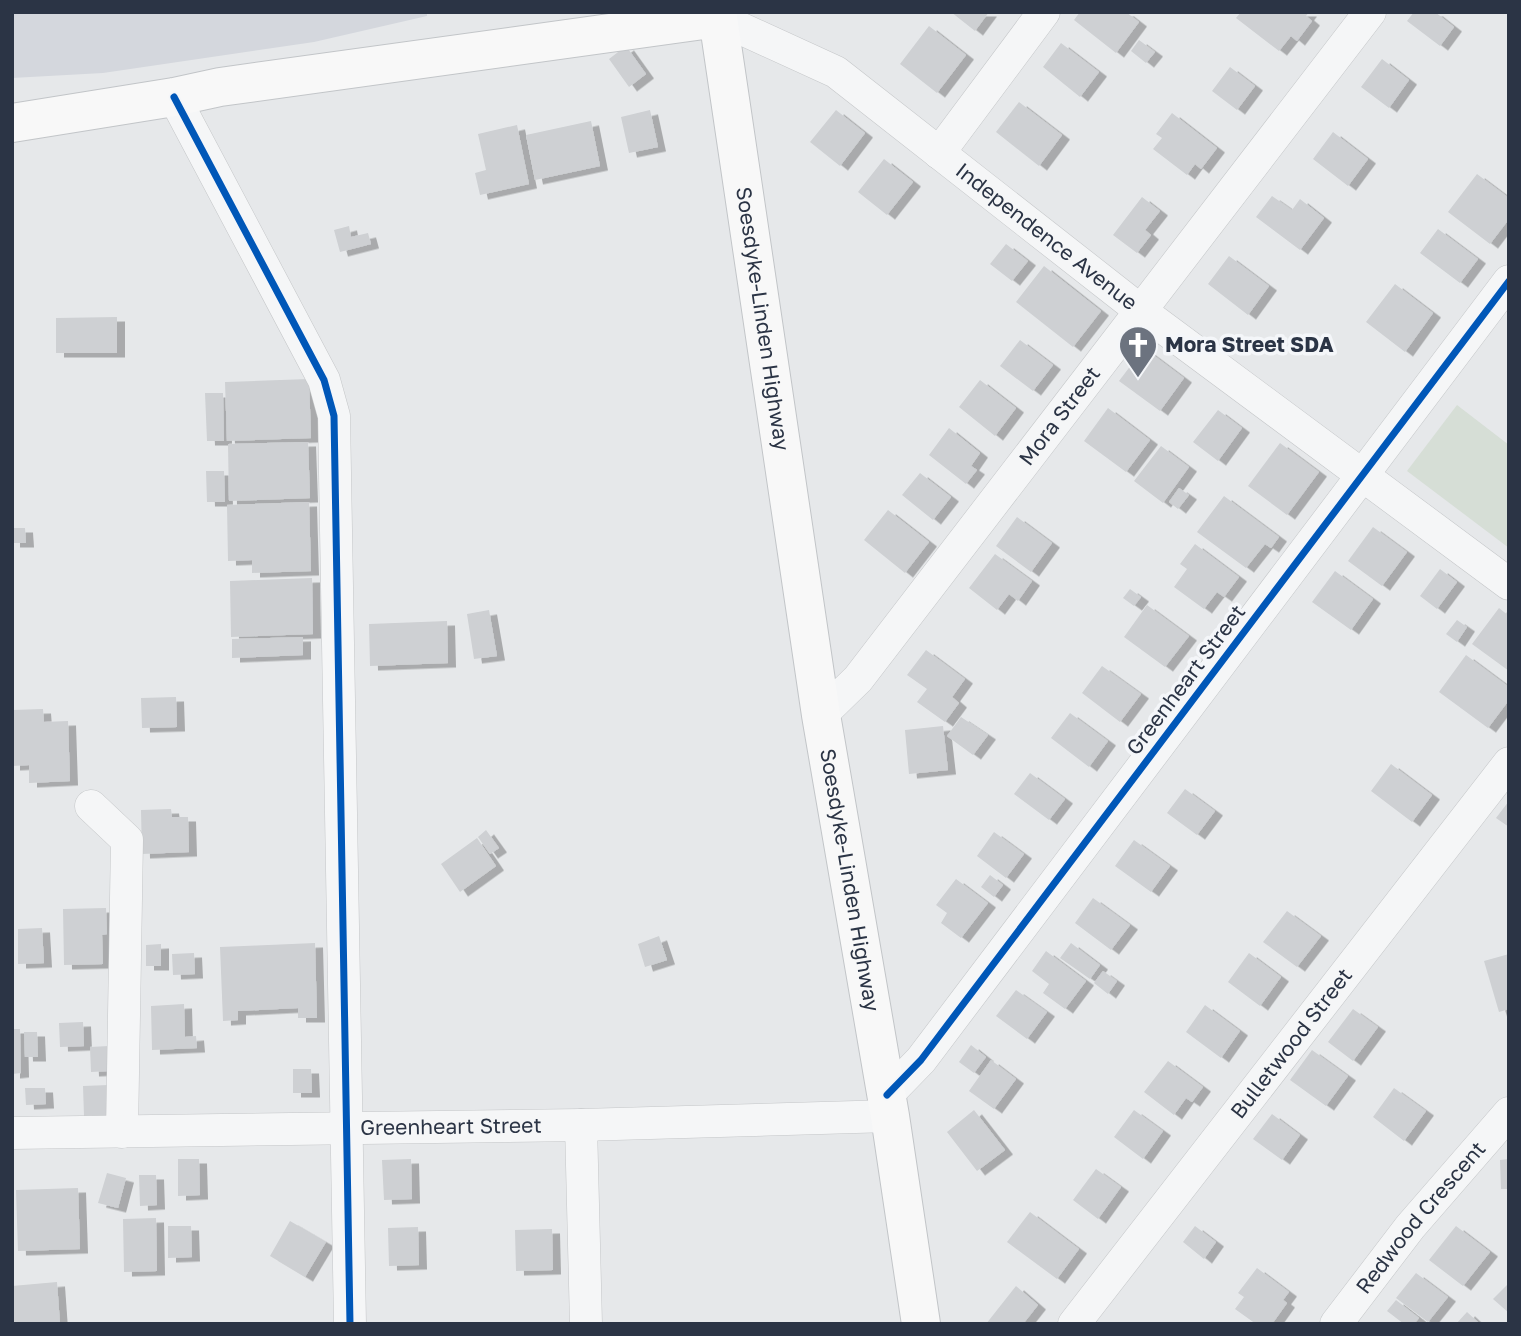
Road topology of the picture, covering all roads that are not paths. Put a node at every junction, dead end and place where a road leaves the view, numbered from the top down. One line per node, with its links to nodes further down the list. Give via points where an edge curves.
1 (1044, 12): 6 (street)
2 (1370, 12): 8 (street, Mora Street)
3 (720, 14): 4 (main road); 6 (street, Independence Avenue, via 835,72); 11 (main road, Soesdyke-Linden Highway)
4 (174, 97): 5 (main road); 17 (street, via 324,380 334,416)
5 (12, 123)
6 (939, 153): 8 (street, Independence Avenue)
7 (1509, 281): 9 (street, Greenheart Street)
8 (1141, 311): 9 (street, Independence Avenue); 11 (street, Mora Street, via 858,678)
9 (1364, 474): 10 (street, Independence Avenue); 14 (street, Greenheart Street)
10 (1509, 584)
11 (821, 715): 14 (main road, Soesdyke-Linden Highway)
12 (1509, 763): 23 (street, Bulletwood Street)
13 (91, 806): 18 (street, via 127,840)
14 (888, 1106): 16 (street, Greenheart Street); 22 (main road, Soesdyke-Linden Highway)
15 (1509, 1113): 24 (street, Redwood Crescent, via 1410,1227)
16 (581, 1125): 17 (street, Greenheart Street); 21 (street)
17 (347, 1127): 18 (street, Greenheart Street); 20 (street)
18 (122, 1132): 19 (street, Greenheart Street)
19 (12, 1133)
20 (350, 1324)
21 (586, 1324)
22 (921, 1324)
23 (1074, 1324)
24 (1336, 1324)

